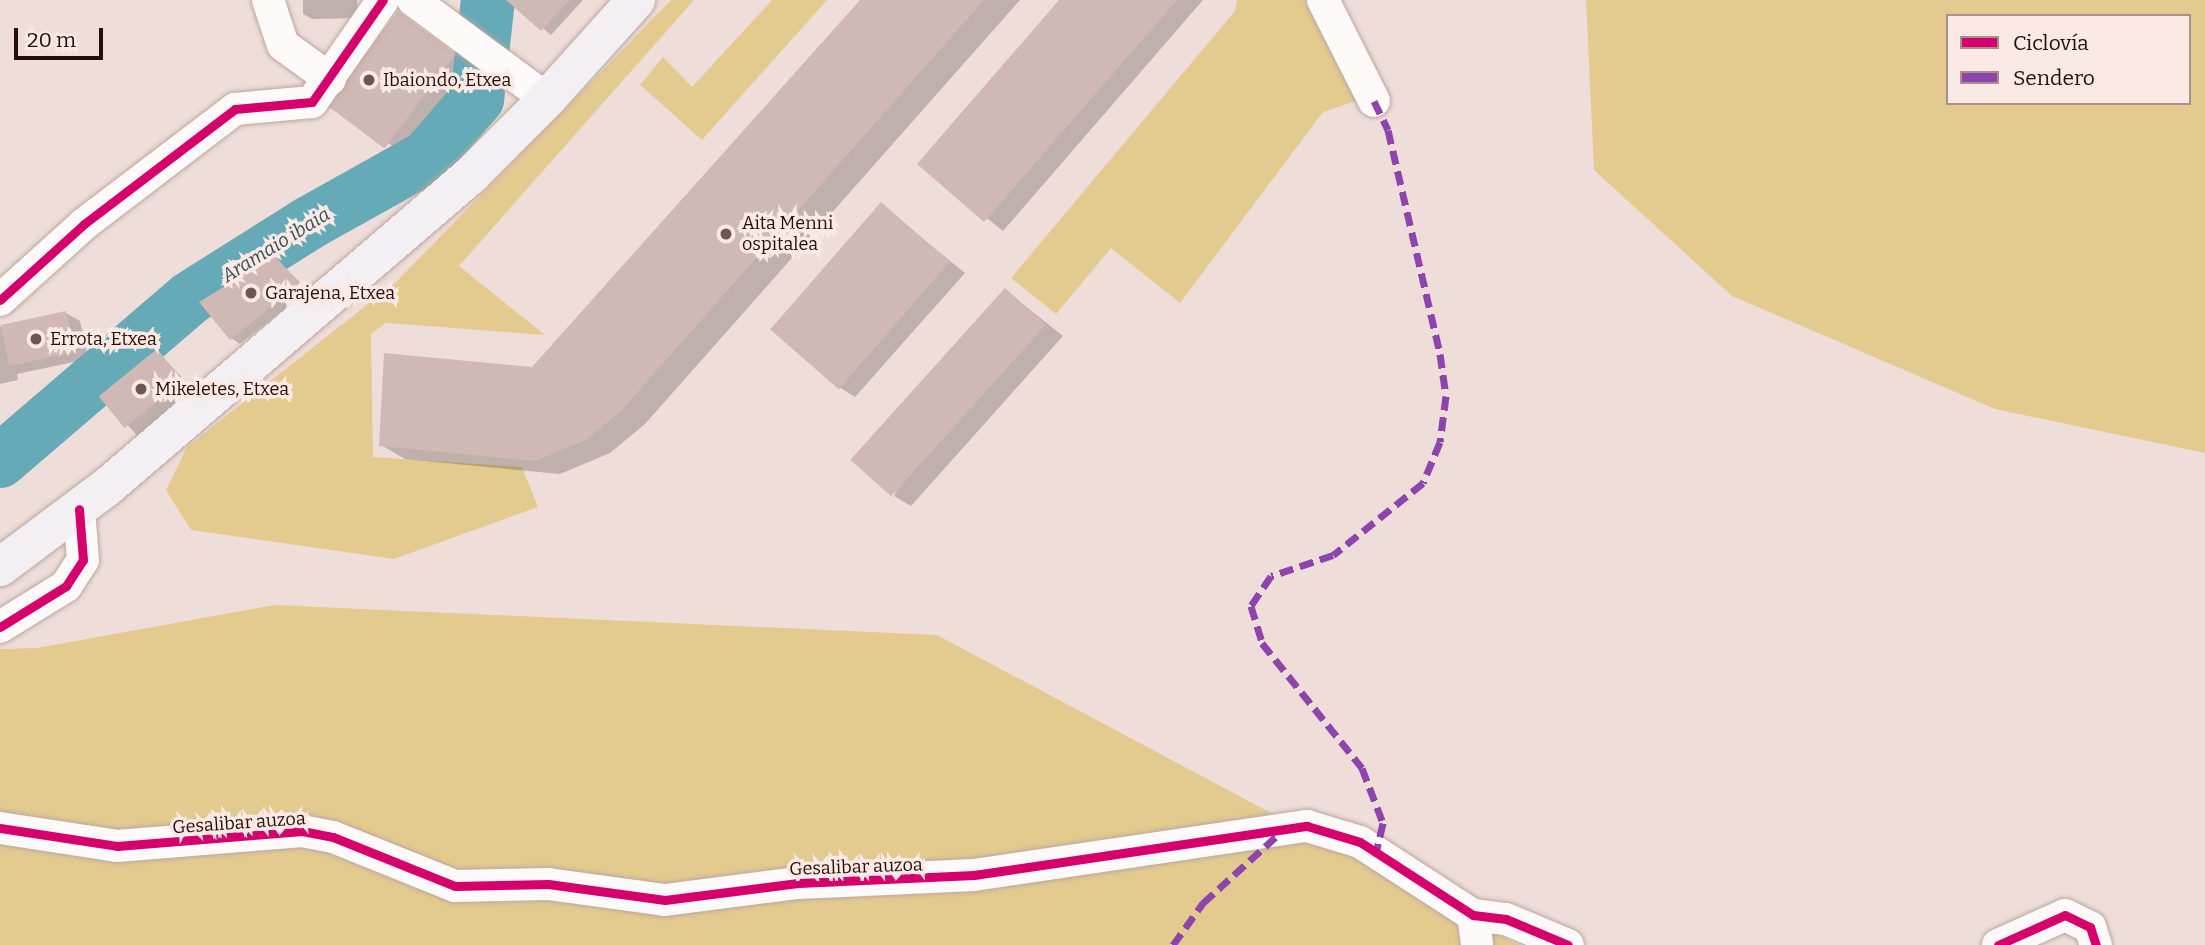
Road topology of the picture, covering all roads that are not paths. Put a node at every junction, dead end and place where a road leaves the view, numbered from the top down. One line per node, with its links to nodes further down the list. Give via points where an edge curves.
1 (268, 0): 6 (street, via 283,45)
2 (383, 0): 6 (street)
3 (413, 0): 7 (street)
4 (636, 0): 7 (main road)
5 (1323, 0): 8 (street)
6 (321, 90): 9 (street, via 235,109 84,224)
7 (547, 99): 10 (main road, via 472,174)
8 (1374, 101)
9 (0, 300)
10 (79, 509): 11 (main road); 12 (street, via 83,561 66,586)
11 (0, 567)
12 (0, 627)
13 (0, 828): 14 (street, Gesalibar auzoa, via 117,846 302,831 333,837 456,886 548,884 665,900 798,883 974,875 1307,826 1360,842)
14 (1475, 930): 15 (street, Gesalibar auzoa, via 1506,919)
15 (1568, 945)
16 (1998, 945): 17 (street, via 2065,915 2090,927)
17 (2096, 945)

